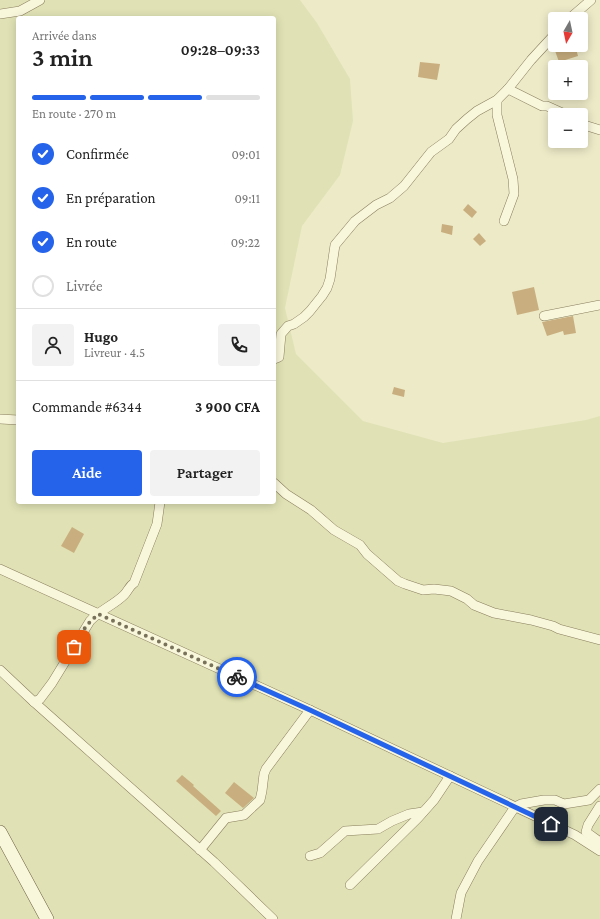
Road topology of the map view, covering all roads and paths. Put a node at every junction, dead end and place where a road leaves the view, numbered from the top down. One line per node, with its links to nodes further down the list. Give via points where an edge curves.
1 (40, 0): 4 (street, via 20,11)
2 (591, 0): 3 (street)
3 (577, 12)
4 (0, 14)
5 (548, 42): 6 (street)
6 (508, 89): 7 (street); 8 (street)
7 (497, 100): 11 (street, via 497,115 513,179 514,194); 14 (street, via 467,119 449,139 431,152 404,186 355,221 343,235 335,245 327,288 310,312 288,326 281,334 279,357)
8 (551, 108)
9 (588, 126): 10 (street)
10 (600, 130)
11 (504, 220)
12 (600, 305): 13 (street)
13 (544, 316)
14 (276, 358)
15 (0, 419): 16 (street)
16 (16, 420)
17 (276, 485): 21 (street, via 334,530 360,545 398,581 423,590 451,591 494,613 531,620)
18 (160, 504): 20 (street, via 157,524 134,583 123,596)
19 (0, 569): 20 (street)
20 (98, 614): 23 (street, via 86,626 52,683 40,699); 24 (street)
21 (600, 640)
22 (0, 670): 23 (street)
23 (34, 702): 32 (street)
24 (310, 710): 25 (street); 32 (street, via 266,768 260,800 244,815 226,818)
25 (450, 776): 28 (street); 29 (street)
26 (600, 789): 28 (street, via 589,800 571,804 555,800)
27 (600, 806): 31 (street, via 586,832)
28 (515, 807): 33 (street, via 575,835); 38 (street, via 478,860 461,893)
29 (423, 812): 34 (street, via 392,821 378,830 345,831 320,853); 35 (street)
30 (0, 832): 36 (main road)
31 (600, 842)
32 (200, 850): 37 (street)
33 (600, 850)
34 (310, 856)
35 (350, 886)
36 (47, 919)
37 (273, 919)
38 (456, 919)

